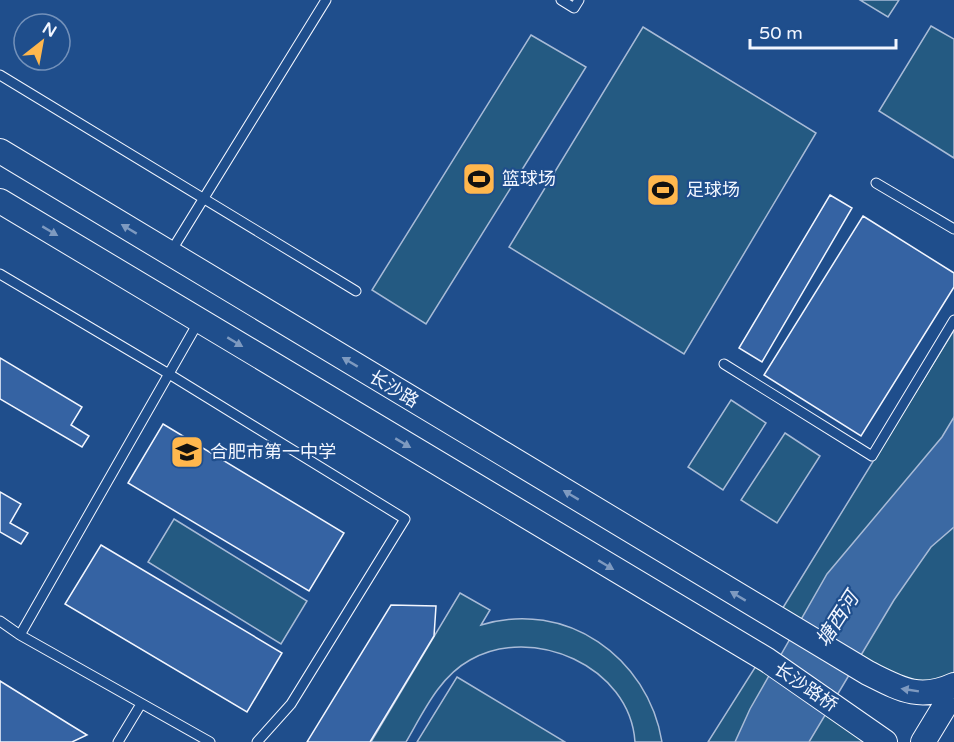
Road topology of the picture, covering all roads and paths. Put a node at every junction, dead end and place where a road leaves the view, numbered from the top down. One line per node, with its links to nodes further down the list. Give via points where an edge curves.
1 (326, 0): 7 (lane)
2 (561, 0): 3 (lane, via 574,8)
3 (579, 0)
4 (0, 75): 7 (lane)
5 (0, 152): 10 (street, 长沙路, one-way to 5)
6 (876, 183): 9 (lane)
7 (204, 198): 10 (lane); 12 (lane)
8 (0, 201): 14 (street, one-way to 14)
9 (954, 229)
10 (170, 254): 19 (street, 长沙路, one-way to 10, via 934,694 901,689 868,673)
11 (0, 274): 16 (lane)
12 (356, 291)
13 (954, 320): 15 (lane, via 872,456)
14 (199, 321): 16 (lane); 25 (street, 长沙路桥, one-way to 25, via 767,660)
15 (724, 364)
16 (169, 374): 18 (lane); 24 (lane, via 405,519 291,704)
17 (0, 621): 18 (lane)
18 (20, 635): 21 (lane)
19 (954, 685)
20 (954, 692): 26 (street)
21 (141, 704): 22 (lane); 23 (lane)
22 (117, 742)
23 (210, 742)
24 (257, 742)
25 (885, 742)
26 (923, 742)

